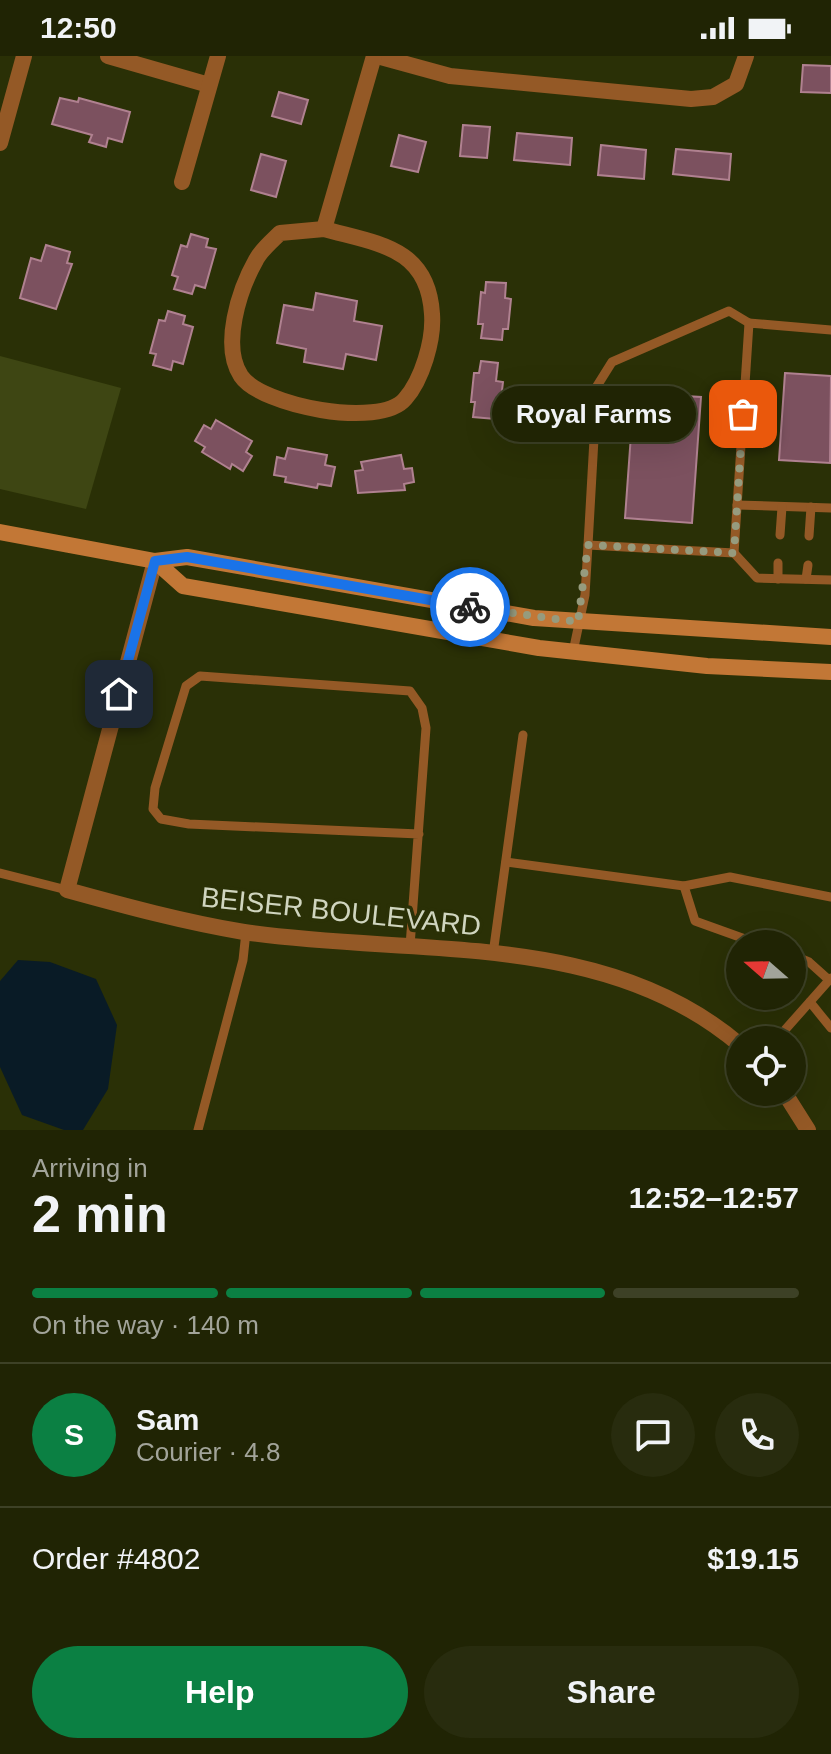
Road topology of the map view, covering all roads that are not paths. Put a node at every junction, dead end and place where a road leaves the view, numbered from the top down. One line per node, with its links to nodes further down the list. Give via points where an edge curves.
1 (24, 56): 7 (street)
2 (108, 56): 6 (street)
3 (218, 56): 6 (street)
4 (375, 56): 5 (street, via 450,76 691,99 713,97 736,84); 9 (street)
5 (746, 56)
6 (209, 85): 8 (street)
7 (0, 143)
8 (182, 182)
9 (324, 229): 9 (street, via 280,233 256,259 230,350 241,377 260,393 352,414 383,412 405,400 431,348 433,312 422,270 384,245)
10 (749, 323): 11 (lane); 12 (lane); 19 (lane, via 729,311 612,362 597,386)
11 (831, 330)
12 (737, 505): 13 (lane); 20 (lane)
13 (782, 507): 14 (lane); 17 (lane)
14 (811, 507): 15 (lane); 18 (lane)
15 (831, 508)
16 (0, 532): 21 (main road)
17 (780, 535)
18 (809, 536)
19 (588, 545): 20 (lane); 27 (lane)
20 (734, 553): 24 (lane, via 757,578)
21 (155, 561): 27 (main road, via 187,557); 29 (main road, via 183,586); 36 (street)
22 (778, 563): 24 (lane)
23 (808, 565): 25 (lane)
24 (778, 579): 25 (lane)
25 (806, 579): 26 (lane)
26 (831, 580)
27 (578, 622): 28 (main road); 29 (lane)
28 (831, 637)
29 (573, 652): 30 (main road)
30 (831, 672)
31 (523, 735): 33 (lane)
32 (419, 834): 32 (lane, via 426,728 422,708 410,691 200,676 186,686 155,788 153,809 161,819); 40 (lane)
33 (506, 862): 35 (lane); 41 (lane)
34 (0, 873): 36 (lane)
35 (684, 886): 37 (lane, via 730,877); 39 (lane, via 695,921)
36 (67, 890): 38 (street, BEISER BOULEVARD)
37 (831, 897)
38 (246, 932): 40 (street, BEISER BOULEVARD); 49 (lane)
39 (726, 932)
40 (410, 946): 41 (street, BEISER BOULEVARD)
41 (493, 954): 47 (street, BEISER BOULEVARD, via 594,970 644,987 688,1006)
42 (806, 961): 43 (lane)
43 (830, 979): 44 (lane)
44 (810, 1002): 45 (lane); 46 (lane)
45 (789, 1026)
46 (831, 1028)
47 (726, 1034)
48 (793, 1106): 50 (street)
49 (198, 1130)
50 (808, 1130)

